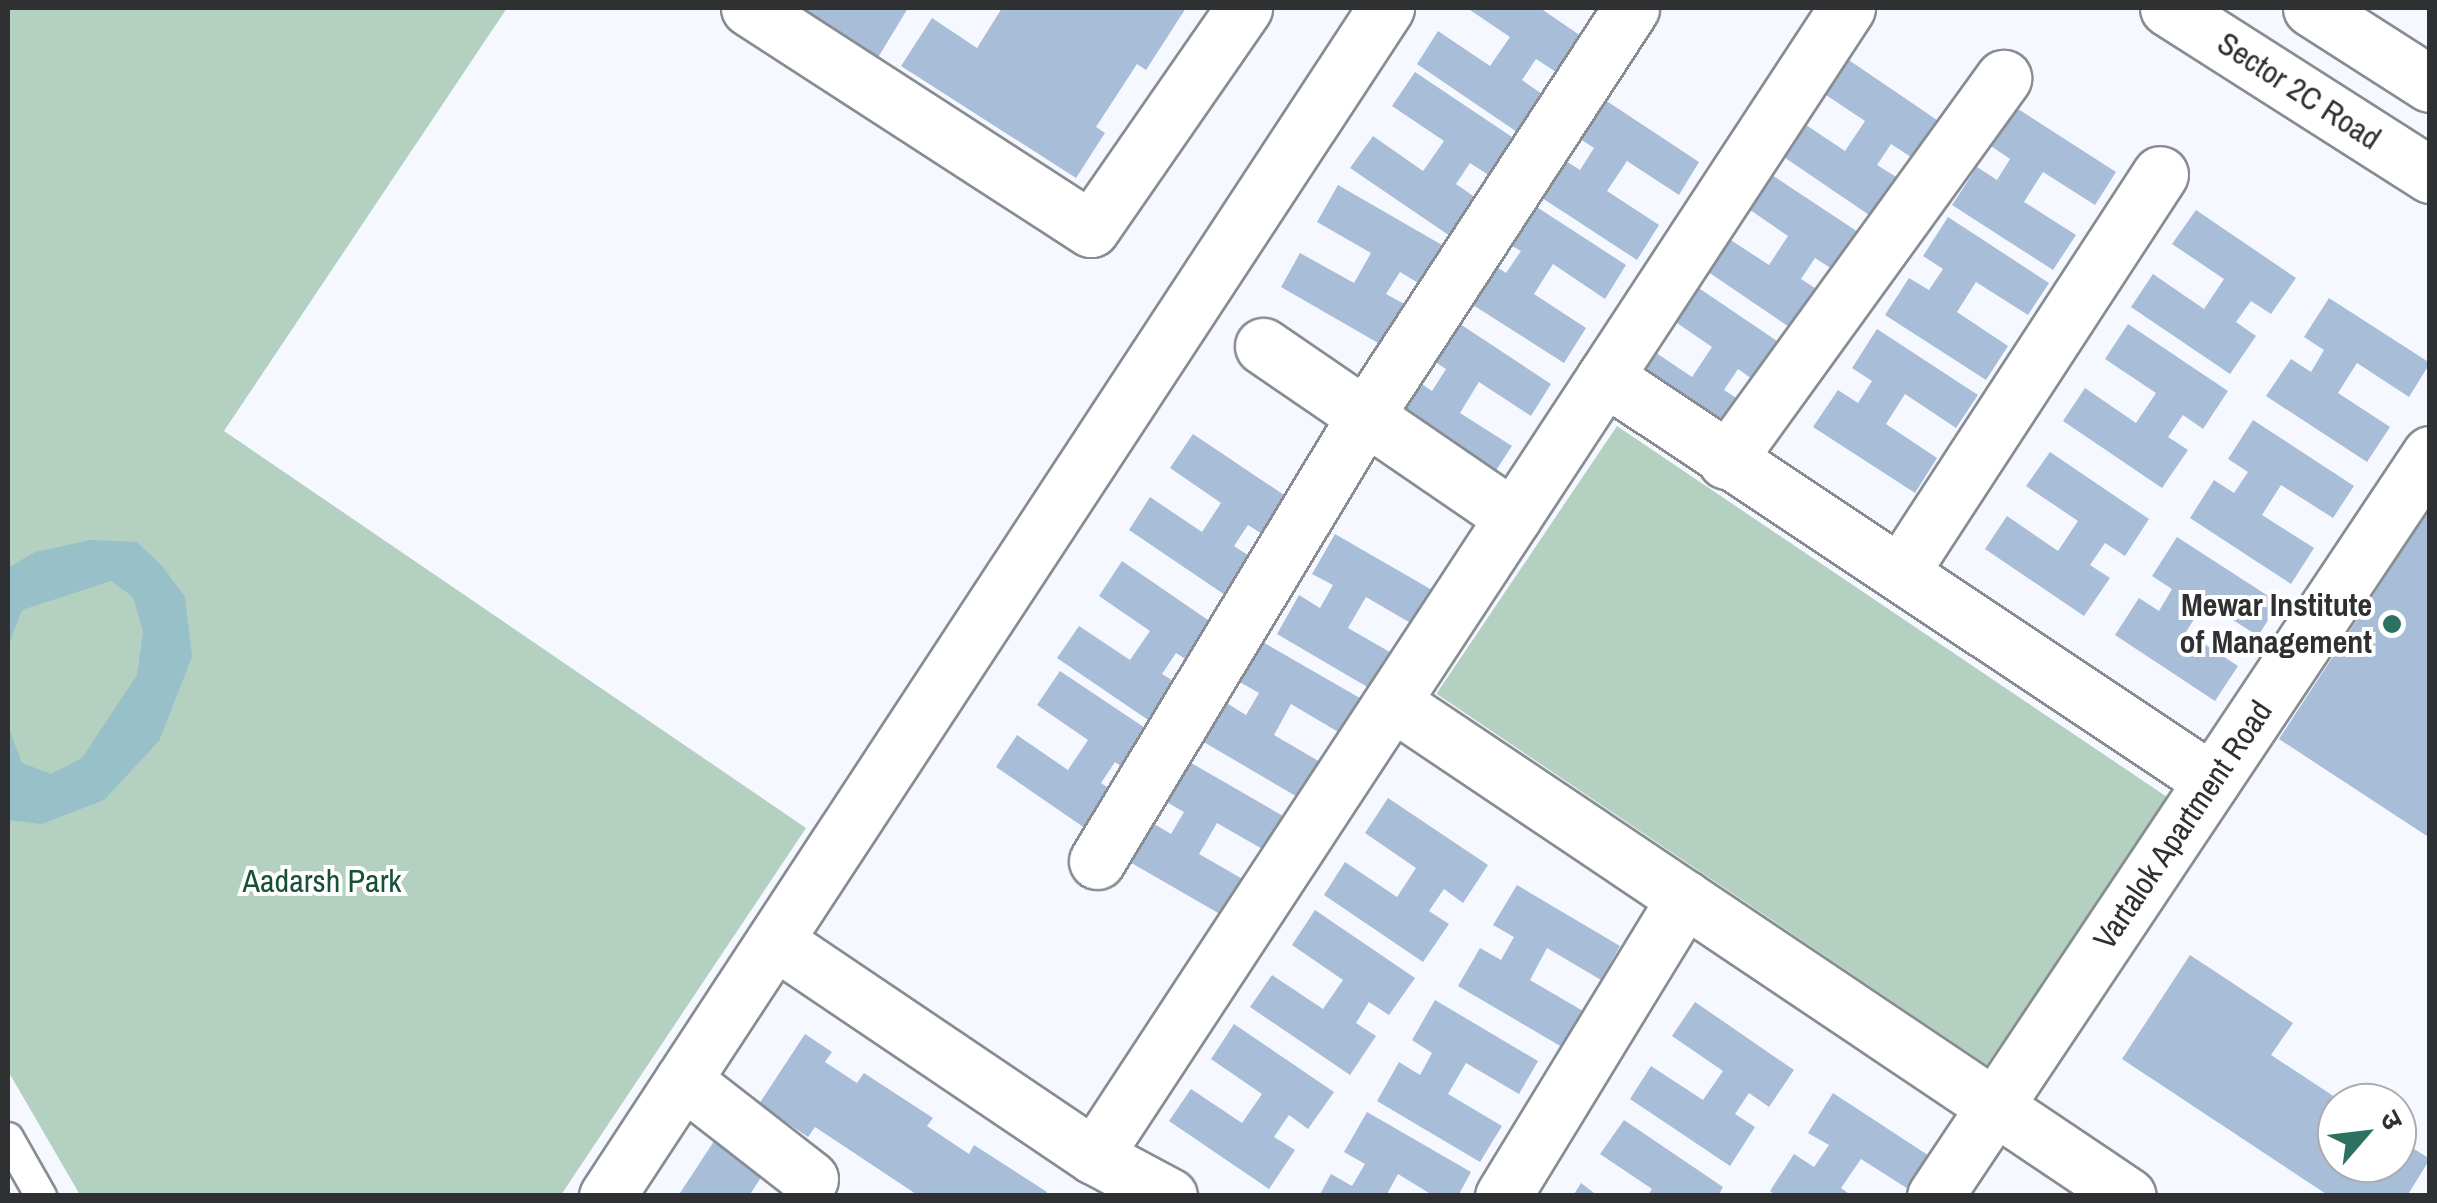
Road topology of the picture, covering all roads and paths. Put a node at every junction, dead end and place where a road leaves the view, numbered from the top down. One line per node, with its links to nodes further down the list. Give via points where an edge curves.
1 (749, 8): 2 (street, via 1090,229)
2 (1244, 8)
3 (1386, 8): 24 (street)
4 (1631, 8): 15 (street)
5 (1847, 8): 14 (street)
6 (2168, 8): 8 (street, Sector 2C Road)
7 (2311, 8): 10 (street)
8 (2244, 28): 12 (street, Sector 2C Road)
9 (2004, 78): 17 (street)
10 (2430, 84)
11 (2160, 174): 19 (street)
12 (2430, 175)
13 (1263, 346): 15 (street)
14 (1604, 377): 17 (street); 18 (street)
15 (1364, 418): 18 (street); 22 (street)
16 (2430, 454): 21 (street, Vartalok Apartment Road)
17 (1726, 461): 19 (street)
18 (1513, 517): 20 (street)
19 (1900, 574): 21 (street)
20 (1392, 702): 23 (street); 28 (street)
21 (2212, 781): 26 (street, Vartalok Apartment Road)
22 (1097, 861)
23 (1685, 898): 26 (street); 33 (street)
24 (775, 941): 25 (street); 28 (street)
25 (683, 1080): 29 (street); 31 (street)
26 (1995, 1106): 34 (street, Vartalok Apartment Road); 35 (street)
27 (8, 1138): 30 (lane)
28 (1094, 1156): 32 (street)
29 (811, 1190)
30 (40, 1196)
31 (606, 1196)
32 (1169, 1196)
33 (1503, 1196)
34 (1935, 1196)
35 (2128, 1196)

